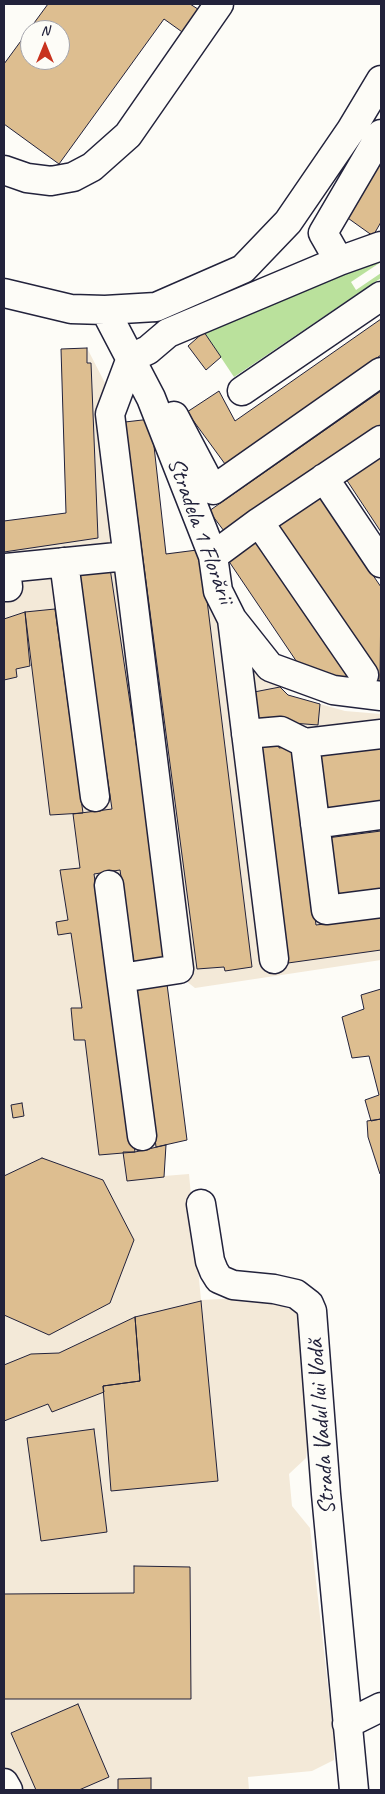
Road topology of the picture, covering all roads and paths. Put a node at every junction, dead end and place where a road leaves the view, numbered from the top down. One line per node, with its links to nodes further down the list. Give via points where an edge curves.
1 (219, 4): 4 (street, via 128,135 92,167 51,181 27,178)
2 (381, 80): 9 (street, via 352,130 288,222 242,269 156,307)
3 (381, 134): 6 (street, via 323,233)
4 (4, 170)
5 (381, 246): 6 (street)
6 (339, 261): 10 (street, via 168,333)
7 (4, 293): 9 (street, via 71,309)
8 (381, 296): 12 (street)
9 (105, 310): 10 (street, Stradela 1 Florării)
10 (139, 354): 11 (street, via 213,490); 16 (street, via 110,414); 17 (street, Stradela 1 Florării, via 151,398)
11 (381, 372)
12 (242, 391)
13 (381, 440): 14 (street)
14 (324, 478): 15 (street); 19 (street)
15 (259, 522): 17 (street); 22 (street)
16 (127, 556): 18 (street); 33 (street, via 179,970)
17 (213, 556): 21 (street, Stradela 1 Florării, via 218,591)
18 (64, 562): 20 (street, via 6,568 8,586); 27 (street)
19 (381, 563)
20 (4, 587)
21 (232, 619): 23 (street, Stradela 1 Florării, via 270,667 333,690); 24 (street)
22 (364, 675)
23 (381, 696)
24 (246, 734): 26 (street, via 281,731); 32 (street)
25 (381, 734): 26 (street)
26 (305, 743): 29 (street)
27 (95, 797)
28 (381, 815): 29 (street)
29 (315, 824): 31 (street, via 326,910)
30 (108, 885): 33 (street)
31 (381, 903)
32 (274, 960)
33 (120, 978): 34 (street)
34 (142, 1136)
35 (201, 1204): 37 (street, Strada Vadul lui Vodă, via 210,1262 219,1279 233,1285 296,1294 309,1304 312,1312)
36 (381, 1706): 37 (street)
37 (347, 1724): 40 (street, Strada Vadul lui Vodă)
38 (4, 1783): 39 (street)
39 (8, 1790)
40 (354, 1790)

